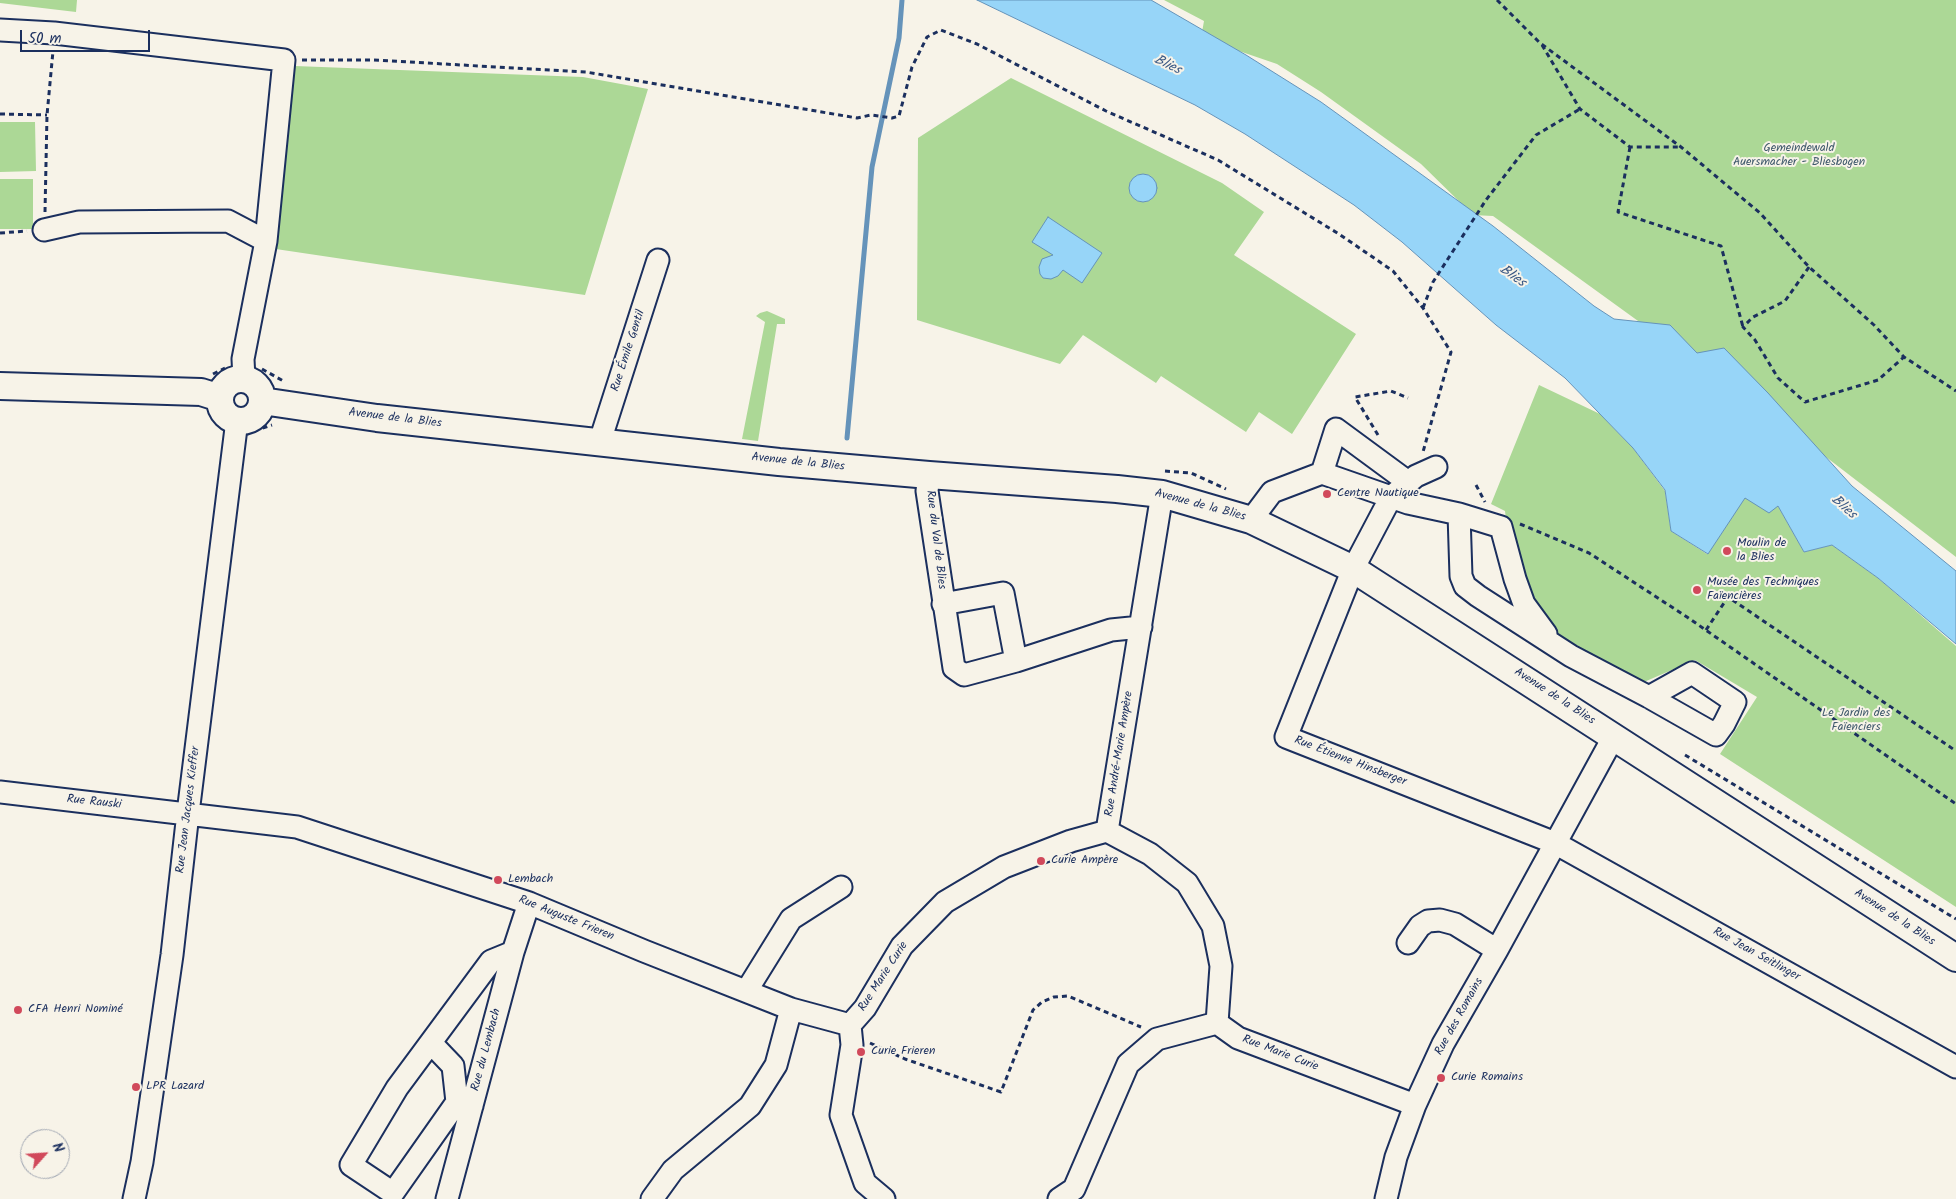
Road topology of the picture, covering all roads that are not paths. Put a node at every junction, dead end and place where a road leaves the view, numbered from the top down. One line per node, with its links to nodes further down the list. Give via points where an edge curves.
1 (0, 30): 3 (street, via 54,33 284,60)
2 (44, 230): 3 (street, via 79,222 228,221)
3 (266, 241): 5 (street, via 242,359)
4 (658, 260): 10 (street, Rue Émile Gentil)
5 (244, 379): 7 (main road, via 231,382); 8 (main road, via 255,384)
6 (0, 386): 7 (main road, via 201,392)
7 (220, 398): 9 (main road, via 226,415)
8 (262, 401): 9 (main road, via 261,408 251,418); 10 (main road, Avenue de la Blies, via 377,418)
9 (237, 420): 27 (street, Rue Jean Jacques Kieffer)
10 (600, 441): 13 (main road, Avenue de la Blies)
11 (1436, 467): 14 (street)
12 (1322, 473): 14 (street, via 1336,429); 16 (street); 18 (street, via 1272,492)
13 (929, 475): 15 (main road, Avenue de la Blies); 20 (street, Rue du Val de Blies, via 927,491)
14 (1412, 479): 16 (street)
15 (1162, 494): 18 (main road, Avenue de la Blies); 21 (street, Rue André-Marie Ampère)
16 (1391, 497): 17 (street); 19 (street)
17 (1459, 514): 22 (street, via 1502,527 1524,604); 22 (street, via 1461,576 1465,586)
18 (1251, 520): 19 (main road, Avenue de la Blies)
19 (1353, 569): 25 (main road, Avenue de la Blies); 29 (street, Rue Étienne Hinsberger, via 1286,737)
20 (943, 604): 23 (street, Rue du Val de Blies, via 1003,593); 23 (street, Rue du Val de Blies, via 954,668 964,675)
21 (1141, 627): 23 (street, Rue du Val de Blies, via 1111,630); 28 (street, Rue André-Marie Ampère)
22 (1552, 643): 24 (street)
23 (1016, 661)
24 (1649, 697)
25 (1614, 736): 29 (street, Rue des Romains); 35 (main road, Avenue de la Blies)
26 (0, 792): 27 (street, Rue Rauski)
27 (188, 813): 31 (street, Rue Auguste Frieren, via 297,827); 46 (street, Rue Jean Jacques Kieffer, via 172,955)
28 (1107, 831): 38 (street, Rue André-Marie Ampère, via 1150,854 1187,883 1213,926 1221,966); 39 (street, Rue Marie Curie, via 1004,867 945,902 902,946)
29 (1555, 843): 33 (street, Rue des Romains); 41 (street, Rue Jean Seitlinger)
30 (841, 888): 36 (street, via 791,919)
31 (530, 902): 34 (street, Rue du Lembach); 36 (street, Rue Auguste Frieren)
32 (1408, 943): 33 (street, via 1428,920 1440,920 1455,924)
33 (1497, 950): 43 (street, Rue des Romains, via 1443,1044)
34 (513, 952): 40 (street, via 491,961); 42 (street, Rue du Lembach)
35 (1956, 958)
36 (746, 990): 37 (street, Rue Auguste Frieren)
37 (792, 1009): 39 (street, Rue Auguste Frieren); 48 (street, via 776,1065 750,1106 673,1170)
38 (1217, 1023): 43 (street, Rue Marie Curie, via 1238,1038); 45 (street, via 1157,1039 1128,1064)
39 (851, 1029): 49 (street, via 852,1045 841,1115 865,1183)
40 (431, 1043): 42 (street, via 454,1066); 44 (street, via 397,1088 350,1165)
41 (1956, 1068)
42 (464, 1104): 44 (street); 47 (street, Rue du Lembach)
43 (1416, 1105): 50 (street, Rue des Romains, via 1396,1157)
44 (390, 1196)
45 (1072, 1196)
46 (134, 1199)
47 (447, 1199)
48 (652, 1199)
49 (884, 1199)
50 (1386, 1199)

